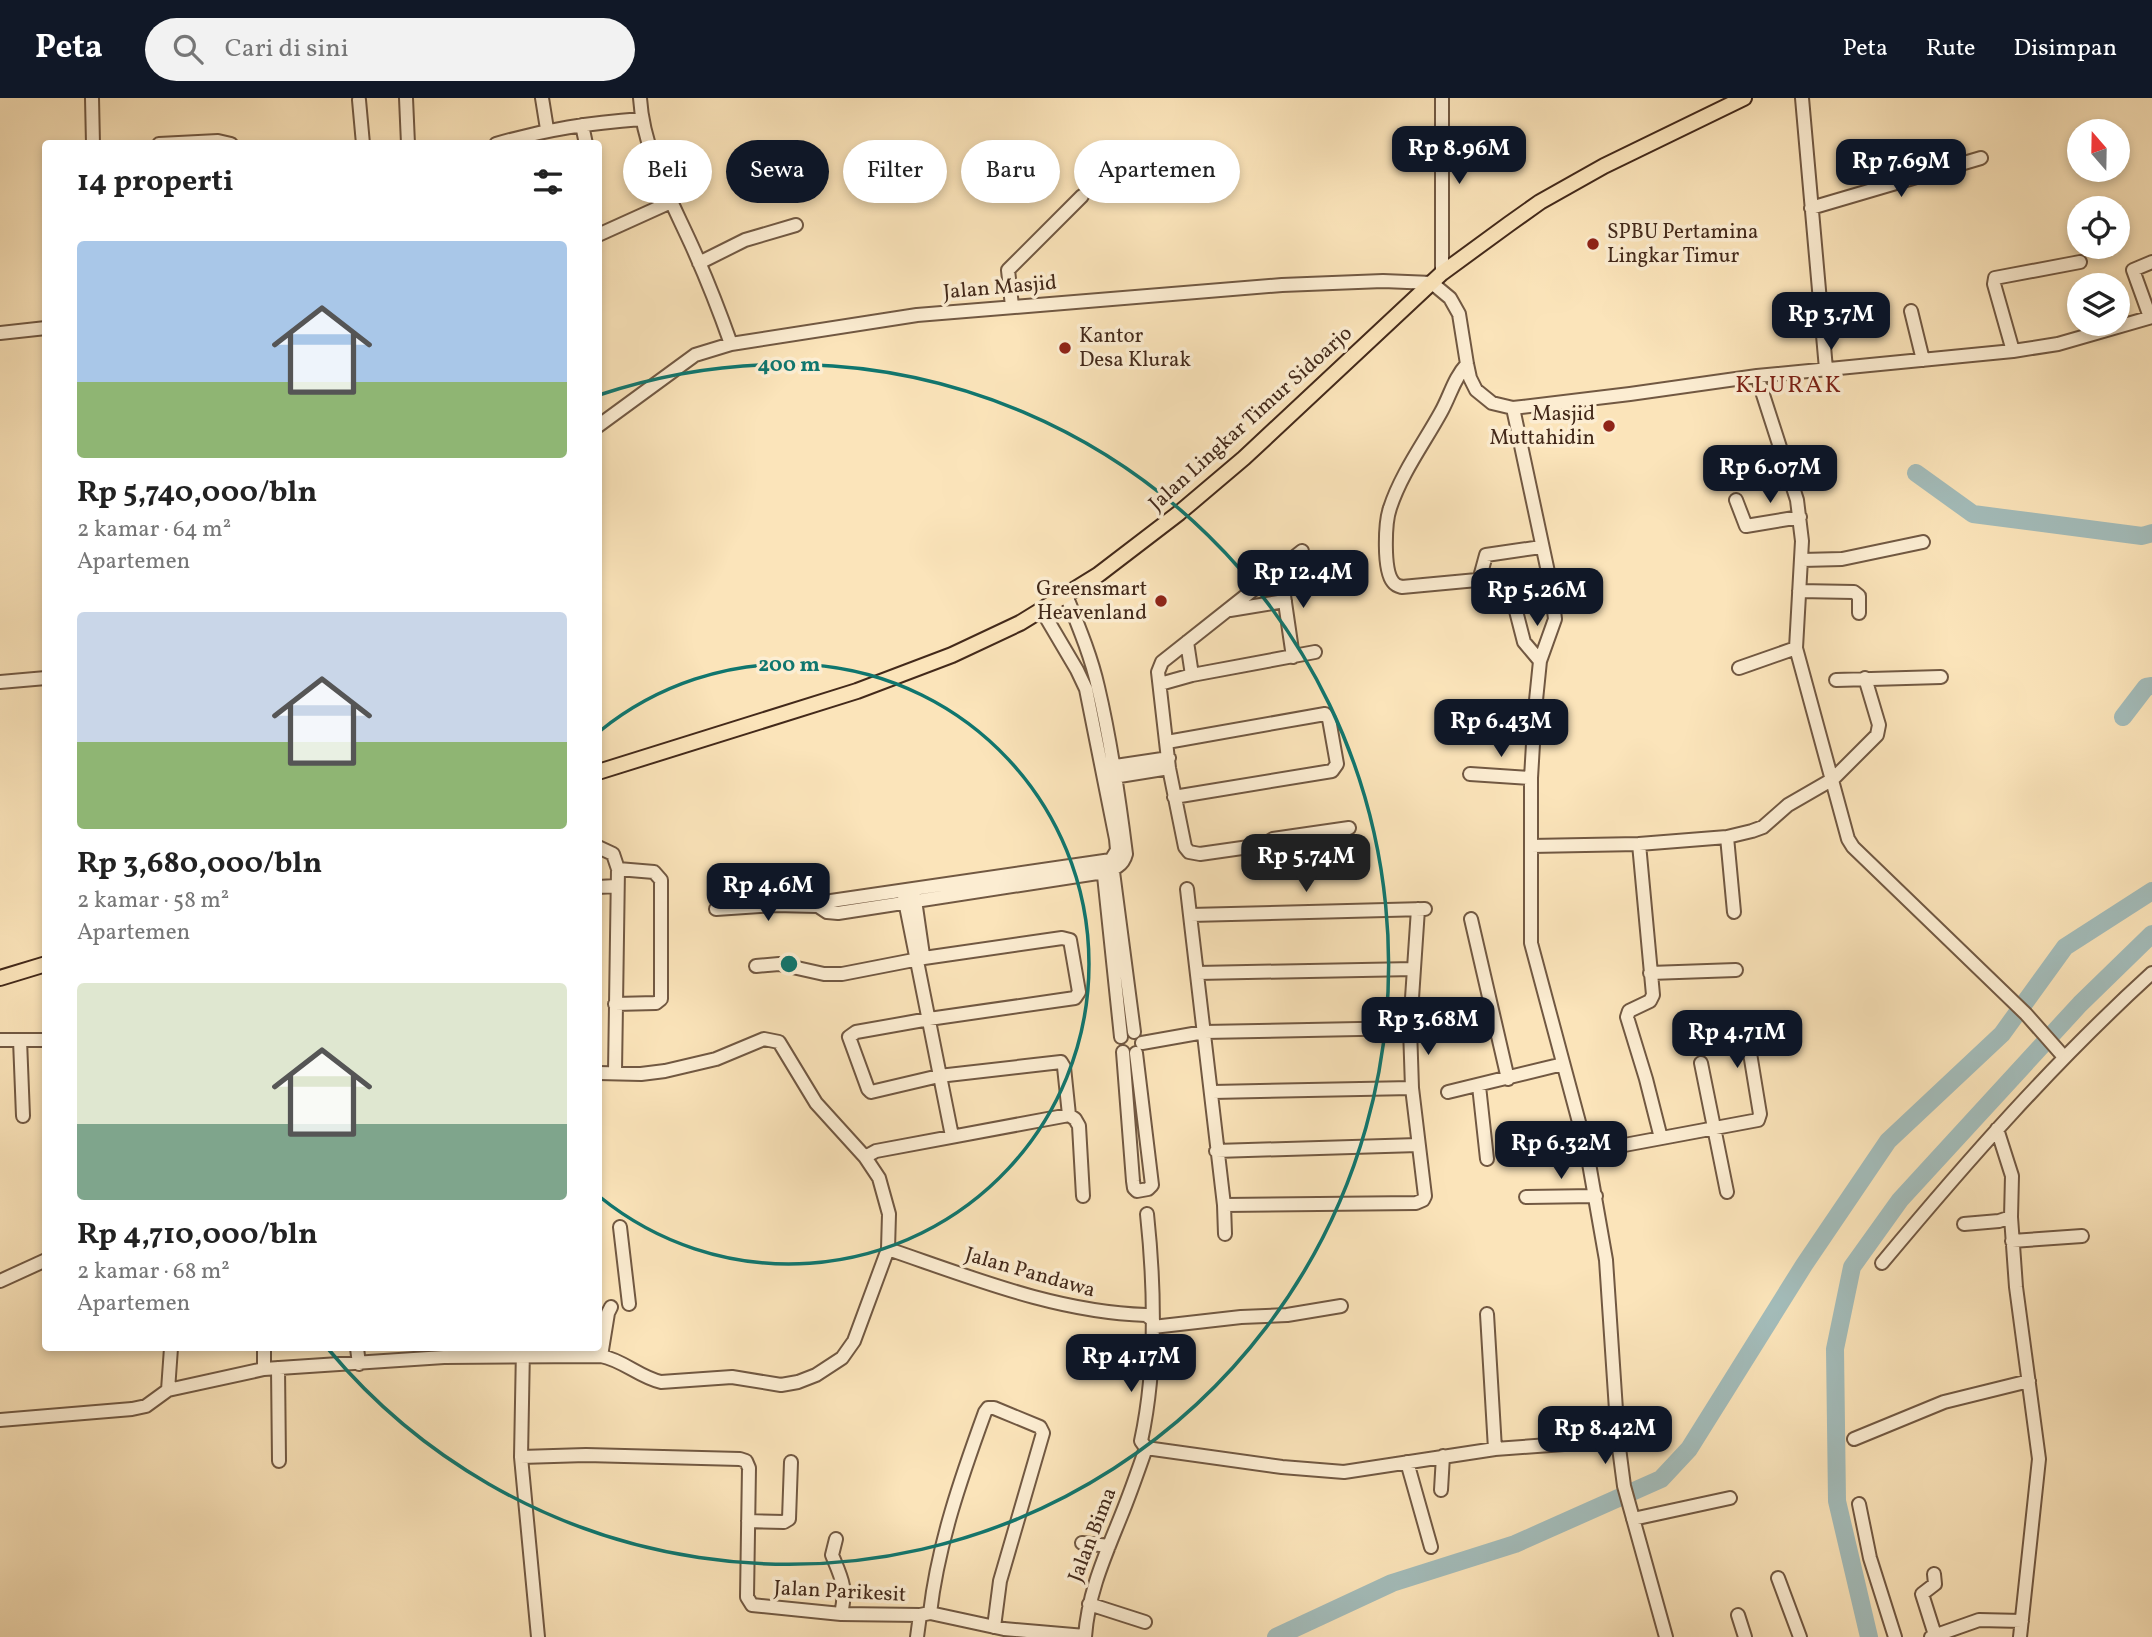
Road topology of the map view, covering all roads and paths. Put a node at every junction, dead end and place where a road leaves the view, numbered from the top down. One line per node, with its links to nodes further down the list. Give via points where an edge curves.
1 (92, 98): 12 (street)
2 (406, 98): 14 (street)
3 (542, 98): 11 (street)
4 (640, 98): 9 (street)
5 (1442, 98): 28 (street)
6 (1744, 98): 28 (main road, Jalan Lingkar Timur Sidoarjo, via 1540,202)
7 (1802, 98): 22 (street)
8 (359, 100): 13 (street)
9 (642, 120): 10 (street); 17 (street)
10 (582, 125): 11 (street); 16 (street)
11 (547, 130): 15 (street)
12 (93, 140)
13 (363, 140)
14 (408, 140)
15 (511, 140)
16 (585, 140)
17 (649, 140)
18 (1981, 158): 22 (street)
19 (669, 203): 24 (street)
20 (671, 203): 27 (street)
21 (1075, 203): 29 (street, via 1007,271)
22 (1811, 208): 38 (street)
23 (796, 225): 27 (street, via 745,240)
24 (602, 233)
25 (2080, 262): 35 (street, via 1994,279)
26 (2152, 262): 31 (street, via 2133,270)
27 (699, 263): 34 (street)
28 (1437, 278): 29 (street, Jalan Masjid); 37 (street, via 1459,314); 50 (main road, Jalan Lingkar Timur Sidoarjo, via 1244,458 1179,513)
29 (1012, 306): 34 (street, Jalan Masjid, via 917,315)
30 (1911, 311): 36 (street)
31 (2151, 317): 35 (street, via 2068,342)
32 (42, 328): 33 (street)
33 (0, 333)
34 (731, 344): 41 (street, Jalan Masjid, via 695,355)
35 (2013, 351): 36 (street)
36 (1923, 360): 38 (street)
37 (1466, 365): 40 (street, via 1481,395); 45 (street, via 1389,511 1391,579 1402,587 1477,580 1486,555)
38 (1826, 369): 39 (street)
39 (1757, 376): 40 (street); 43 (street)
40 (1513, 408): 45 (street)
41 (602, 423)
42 (1736, 500): 43 (street, via 1745,526)
43 (1800, 517): 47 (street)
44 (1923, 542): 47 (street, via 1842,559)
45 (1541, 547): 62 (street, via 1555,619)
46 (1302, 551): 48 (street)
47 (1802, 560): 49 (street)
48 (1280, 568): 51 (street); 54 (street)
49 (1799, 591): 55 (street, via 1854,592 1859,596); 58 (street)
50 (1066, 595): 53 (main road, Jalan Lingkar Timur Sidoarjo); 56 (street)
51 (1285, 601): 54 (street); 61 (street)
52 (1515, 607): 62 (street, via 1524,642)
53 (1041, 610): 59 (street); 76 (main road, Jalan Lingkar Timur Sidoarjo, via 952,655 857,691)
54 (1226, 611): 57 (street)
55 (1859, 613)
56 (1085, 641): 59 (street); 63 (street)
57 (1187, 642): 66 (street); 72 (street, via 1158,666)
58 (1796, 648): 64 (street); 80 (street)
59 (1066, 650): 65 (street)
60 (1315, 652): 61 (street)
61 (1293, 657): 66 (street)
62 (1540, 661): 79 (street)
63 (1091, 663): 65 (street); 73 (street)
64 (1739, 668)
65 (1077, 670): 73 (street)
66 (1192, 675): 72 (street)
67 (1941, 677): 69 (street)
68 (42, 678): 71 (street)
69 (1864, 678): 70 (street); 80 (street, via 1879,732)
70 (1836, 680)
71 (0, 682)
72 (1160, 684): 74 (street)
73 (1092, 687): 77 (street)
74 (1167, 742): 75 (street); 81 (street, via 1325,714 1337,764 1332,771)
75 (1169, 763): 77 (street); 81 (street)
76 (602, 771)
77 (1109, 772): 89 (street, via 1126,854 1123,863)
78 (1469, 774): 79 (street)
79 (1531, 778): 86 (street)
80 (1833, 779): 83 (street, via 1788,805 1763,827); 119 (street, via 1851,845 2026,1014)
81 (1174, 797): 84 (street, via 1189,852 1263,845 1275,848)
82 (1349, 828): 84 (street)
83 (1727, 837): 85 (street); 96 (street)
84 (1323, 838): 88 (street)
85 (1639, 844): 86 (street); 105 (street)
86 (1531, 846): 121 (street, via 1531,943)
87 (602, 849): 90 (street, via 613,853)
88 (1326, 864)
89 (1108, 866): 94 (street); 118 (street)
90 (618, 869): 91 (street); 108 (street, via 649,870 660,876 661,999)
91 (616, 886): 92 (street); 108 (street)
92 (602, 887)
93 (1187, 889): 97 (street)
94 (910, 896): 95 (street, via 833,913 818,906); 99 (street)
95 (716, 909)
96 (1734, 912)
97 (1190, 915): 102 (street, via 1422,909); 104 (street)
98 (1471, 919): 110 (street)
99 (920, 962): 101 (street, via 842,974 779,964); 109 (street); 109 (street, via 1067,938 1079,992 1075,998)
100 (42, 965): 107 (main road)
101 (756, 966)
102 (1414, 969): 104 (street); 111 (street)
103 (1736, 970): 105 (street)
104 (1197, 973): 113 (street)
105 (1650, 973): 135 (street, via 1652,999 1626,1017)
106 (2152, 973): 119 (street)
107 (0, 978)
108 (615, 1004): 122 (street)
109 (929, 1019): 124 (street); 124 (street, via 856,1032 849,1038 870,1091)
110 (1494, 1024): 112 (street); 125 (street)
111 (1410, 1028): 113 (street); 127 (street)
112 (1457, 1031)
113 (1204, 1032): 118 (street); 128 (street)
114 (0, 1040): 115 (street)
115 (20, 1040): 116 (street); 131 (street)
116 (42, 1040)
117 (1748, 1041): 132 (street, via 1760,1116)
118 (1131, 1043): 140 (street); 142 (street)
119 (2061, 1054): 133 (street)
120 (1701, 1063): 132 (street)
121 (1563, 1064): 125 (street); 138 (street)
122 (615, 1072): 123 (street); 139 (street, via 641,1074 691,1065 764,1039 775,1040 823,1112)
123 (602, 1073)
124 (939, 1076): 130 (street, via 1061,1062); 134 (street)
125 (1508, 1079): 126 (street)
126 (1479, 1086): 129 (street); 141 (street)
127 (1412, 1088): 128 (street); 136 (street)
128 (1212, 1092): 137 (street)
129 (1448, 1092)
130 (1069, 1115): 134 (street); 144 (street, via 1079,1126)
131 (23, 1116)
132 (1715, 1128): 135 (street); 143 (street)
133 (1997, 1129): 149 (street, via 2012,1176); 157 (street)
134 (952, 1136): 139 (street)
135 (1661, 1138): 138 (street)
136 (1418, 1145): 137 (street); 147 (street, via 1425,1196 1419,1202)
137 (1216, 1151): 147 (street)
138 (1587, 1153): 146 (street)
139 (865, 1157): 155 (street, via 879,1178 887,1203)
140 (1149, 1158): 142 (street); 142 (street, via 1153,1185 1140,1191 1133,1188)
141 (1487, 1159)
142 (1132, 1160)
143 (1727, 1192)
144 (1083, 1196)
145 (1526, 1196): 146 (street)
146 (1596, 1196): 178 (street, via 1611,1314)
147 (1224, 1205): 152 (street)
148 (1147, 1214): 163 (street)
149 (2011, 1217): 150 (street); 154 (street)
150 (1964, 1224)
151 (620, 1227): 159 (street)
152 (1226, 1234)
153 (2082, 1236): 154 (street)
154 (2012, 1241): 174 (street)
155 (888, 1249): 163 (street, Jalan Pandawa, via 1043,1301 1075,1309 1146,1315); 170 (street, via 854,1341 835,1363 807,1380 781,1385 732,1377 661,1382)
156 (42, 1263): 158 (street)
157 (1882, 1263)
158 (0, 1281)
159 (629, 1304)
160 (1341, 1306): 163 (street, Jalan Pandawa, via 1287,1315)
161 (611, 1307): 164 (street)
162 (1487, 1314): 180 (street)
163 (1153, 1323): 179 (street, via 1141,1441)
164 (602, 1350)
165 (171, 1351): 175 (street)
166 (264, 1351): 173 (street)
167 (358, 1351): 171 (street)
168 (602, 1351): 170 (street)
169 (523, 1352): 170 (street); 171 (street); 182 (street)
170 (601, 1356)
171 (359, 1364): 172 (street)
172 (278, 1368): 173 (street); 183 (street)
173 (264, 1369): 175 (street)
174 (2029, 1381): 177 (street, via 1944,1402); 201 (street, via 2039,1459)
175 (168, 1390): 176 (street, via 146,1406 132,1409)
176 (0, 1420)
177 (1854, 1439)
178 (1618, 1440): 180 (street); 189 (street)
179 (1146, 1448): 185 (street, via 1327,1471); 193 (street, Jalan Bima)
180 (1495, 1449): 181 (street)
181 (1443, 1456): 185 (street); 186 (street)
182 (522, 1457): 190 (street, Jalan Parikesit, via 742,1459 749,1468); 206 (street)
183 (279, 1461)
184 (791, 1462): 190 (street, via 787,1521)
185 (1407, 1462): 194 (street)
186 (1441, 1490)
187 (1730, 1498): 189 (street)
188 (1859, 1504): 211 (street)
189 (1633, 1519): 208 (street)
190 (748, 1521): 198 (street, Jalan Parikesit, via 747,1597 752,1605)
191 (836, 1539): 198 (street, via 832,1555 844,1582)
192 (1082, 1542): 193 (street)
193 (1109, 1546): 197 (street, Jalan Bima)
194 (1431, 1547)
195 (1934, 1574): 205 (street, via 1935,1584 1922,1594)
196 (1778, 1578): 210 (street)
197 (1089, 1604): 202 (street); 204 (street, Jalan Bima)
198 (841, 1614): 199 (street, Jalan Parikesit)
199 (925, 1614): 203 (street, Jalan Parikesit); 203 (street, via 951,1513 985,1412 993,1408 1040,1427 1043,1433 1000,1580); 207 (street)
200 (1738, 1615): 209 (street)
201 (2022, 1621): 205 (street, via 1979,1620); 212 (street)
202 (1145, 1622)
203 (1000, 1631): 204 (street, Jalan Parikesit)
204 (1085, 1636)
205 (1933, 1636)
206 (538, 1637)
207 (917, 1637)
208 (1666, 1637)
209 (1745, 1637)
210 (1800, 1637)
211 (1895, 1637)
212 (2020, 1637)

